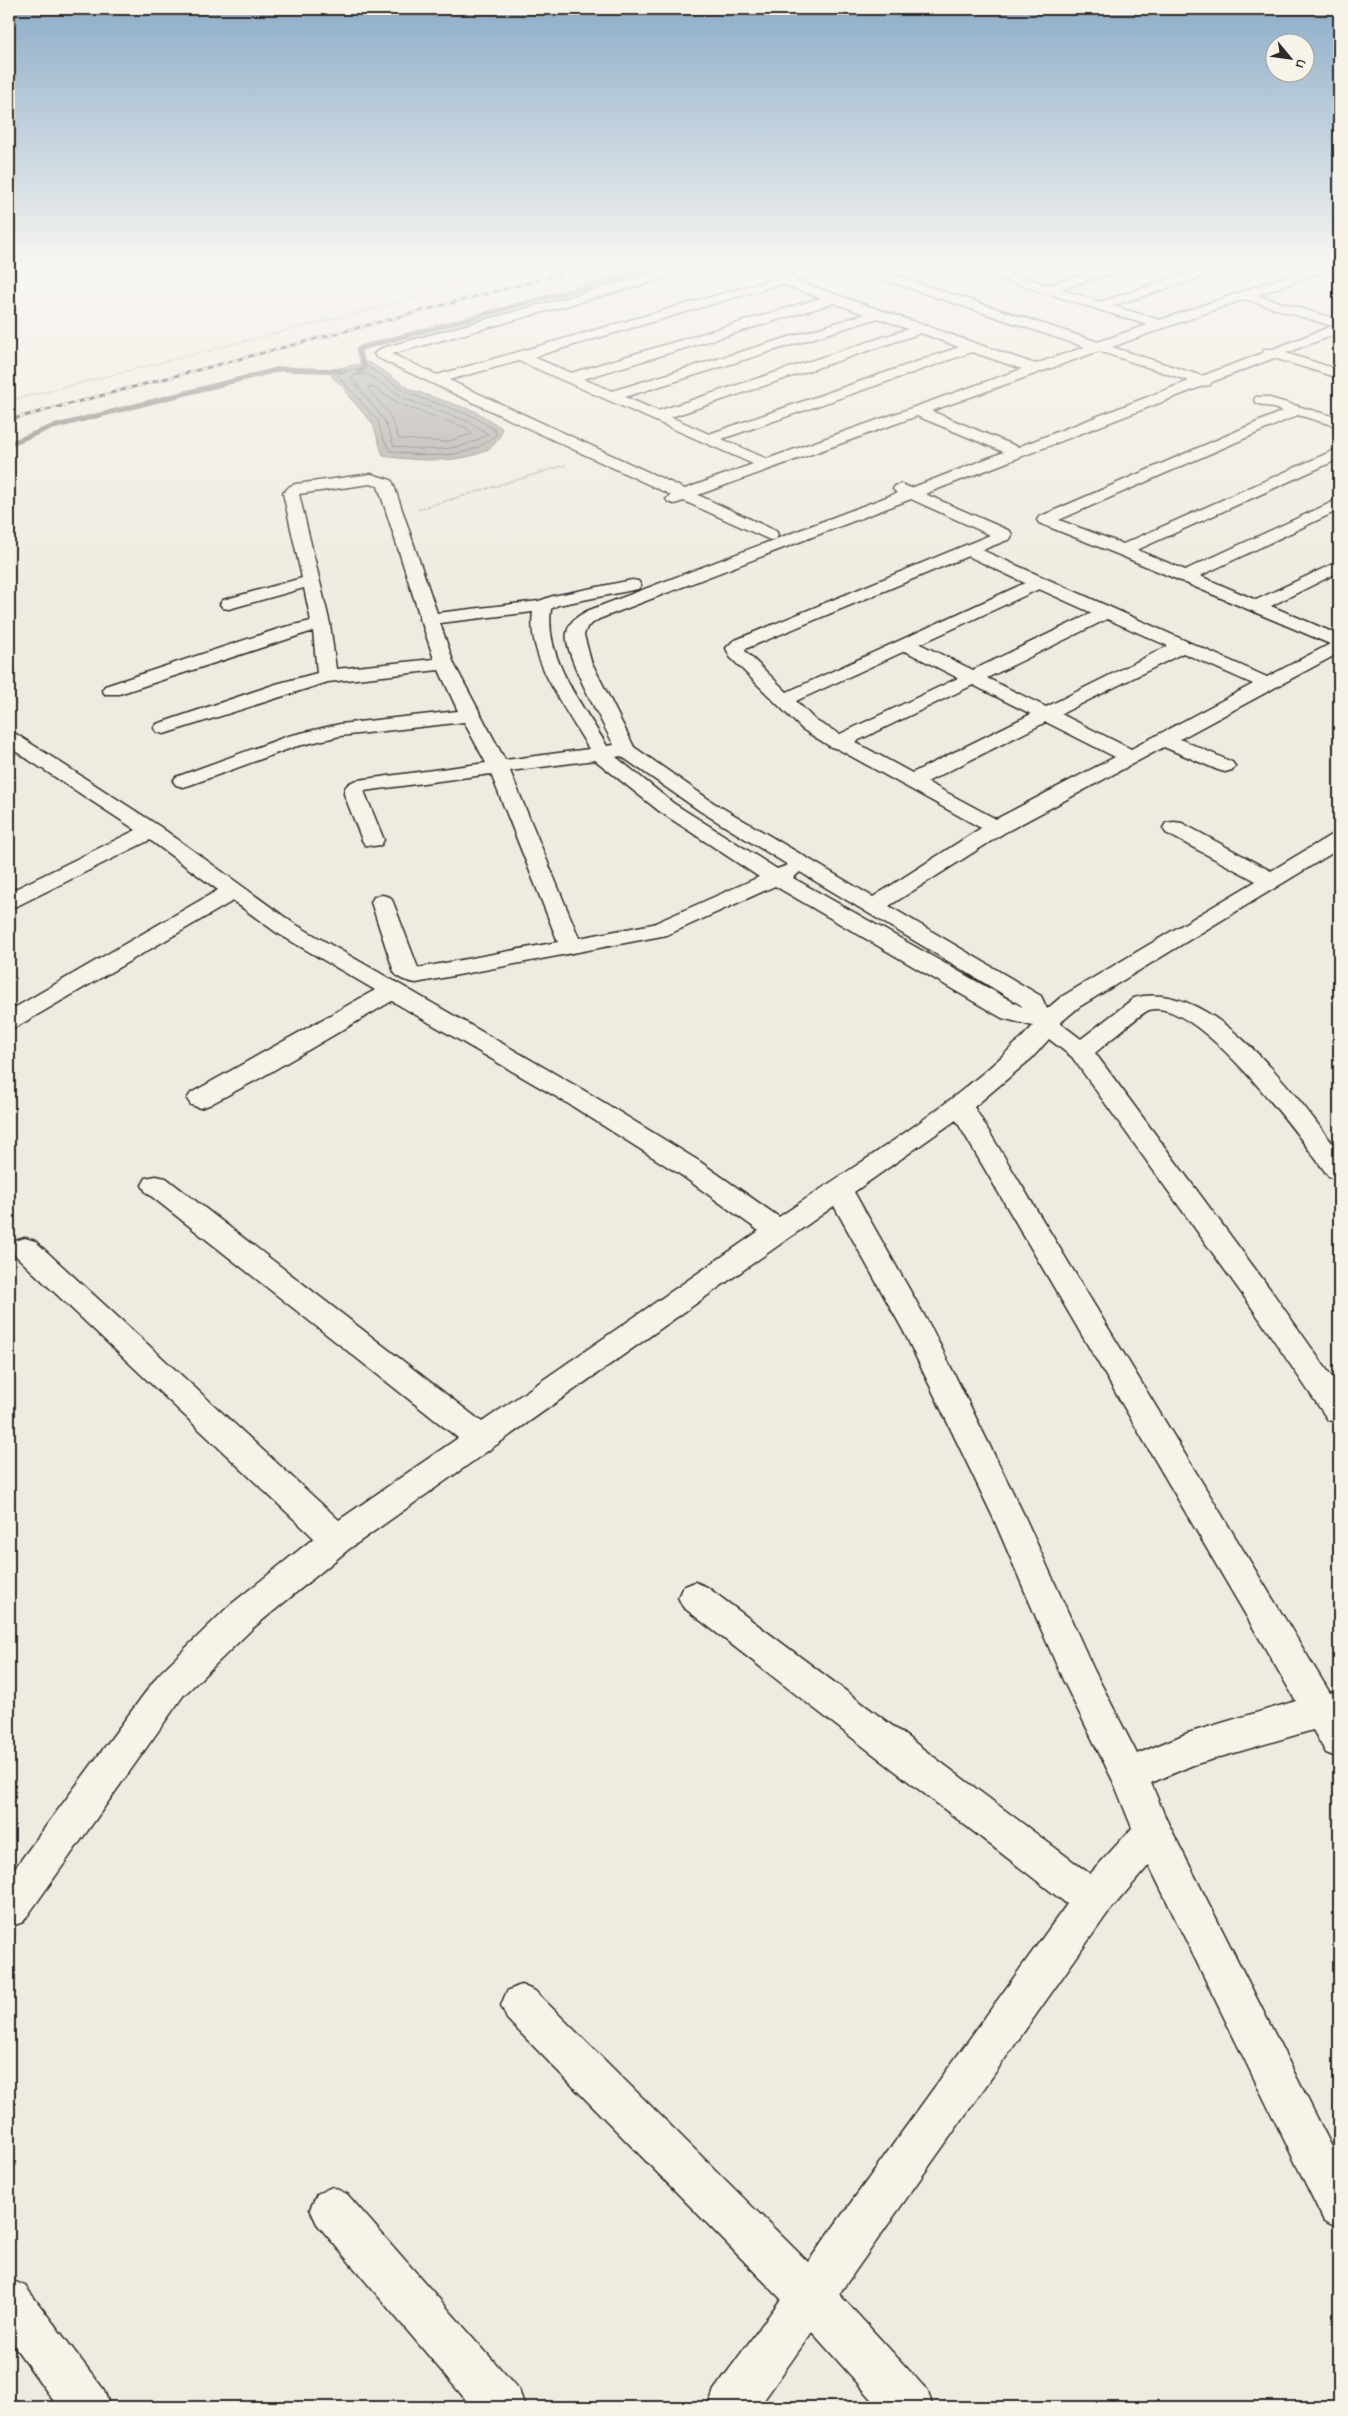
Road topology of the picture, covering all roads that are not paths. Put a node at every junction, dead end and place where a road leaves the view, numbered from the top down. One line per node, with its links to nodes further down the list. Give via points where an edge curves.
1 (438, 379): 23 (street)
2 (573, 379): 11 (street)
3 (668, 379): 11 (street)
4 (771, 379): 15 (street)
5 (881, 379): 17 (street)
6 (1007, 379): 13 (street)
7 (1181, 379): 18 (street)
8 (1196, 379): 10 (street)
9 (1213, 379): 10 (street)
10 (1205, 382): 19 (street)
11 (612, 396): 15 (street)
12 (1261, 400): 14 (street)
13 (916, 410): 18 (street); 21 (street)
14 (1298, 410): 16 (street); 25 (street)
15 (659, 416): 17 (street)
16 (1339, 423)
17 (708, 439): 21 (street)
18 (1002, 445): 19 (street); 22 (street)
19 (1017, 452): 22 (street)
20 (1339, 453): 30 (street)
21 (766, 464): 23 (street)
22 (904, 490): 26 (street); 27 (street); 35 (street, via 651,594)
23 (677, 498): 27 (street); 28 (street)
24 (1339, 504): 32 (street)
25 (1045, 520): 26 (street); 30 (street)
26 (1018, 530): 29 (street)
27 (770, 535): 28 (street)
28 (753, 541): 35 (street)
29 (969, 550): 34 (street); 52 (street, via 735,648)
30 (1123, 550): 32 (street)
31 (1339, 566): 37 (street)
32 (1186, 576): 37 (street)
33 (311, 581): 36 (street); 40 (street, via 291,493 296,489 381,480 385,483); 41 (street)
34 (1039, 583): 38 (street); 44 (street)
35 (608, 598): 39 (street, via 553,601); 42 (street)
36 (229, 604)
37 (1255, 607): 43 (street)
38 (1106, 614): 45 (street); 49 (street)
39 (542, 616): 40 (street); 42 (street); 60 (street, via 549,663)
40 (428, 619): 47 (street)
41 (321, 624): 48 (street); 51 (street, via 287,632)
42 (578, 627): 59 (street, via 576,634 582,661)
43 (1339, 642)
44 (905, 644): 49 (street); 52 (street)
45 (1183, 646): 50 (street); 53 (street)
46 (1339, 646): 50 (street)
47 (445, 664): 48 (street); 54 (street)
48 (326, 676): 55 (street)
49 (972, 678): 53 (street); 58 (street)
50 (1266, 683): 57 (street)
51 (112, 690)
52 (784, 700): 58 (street, via 809,725)
53 (1046, 714): 61 (street); 65 (street)
54 (470, 716): 62 (street); 64 (street, via 340,730 288,742)
55 (164, 728)
56 (9, 738): 68 (street)
57 (1164, 739): 61 (street); 63 (street)
58 (838, 742): 65 (street)
59 (626, 750): 60 (street); 71 (street, via 707,807)
60 (602, 754): 62 (street); 72 (street, via 666,807)
61 (1130, 756): 66 (street)
62 (498, 766): 69 (street, via 358,786 354,794); 78 (street)
63 (1225, 766)
64 (183, 781)
65 (910, 782): 66 (street)
66 (996, 828): 77 (street)
67 (1174, 828): 73 (street)
68 (151, 831): 74 (street); 75 (street)
69 (373, 840)
70 (1339, 840): 73 (street)
71 (802, 865): 72 (street); 77 (street)
72 (777, 878): 78 (street, via 659,930); 81 (street, via 1012,1013)
73 (1273, 881): 81 (street)
74 (235, 890): 79 (street, via 286,928); 80 (street)
75 (9, 901)
76 (382, 902): 78 (street, via 406,972 416,976)
77 (874, 906): 81 (street, via 1032,1001)
78 (571, 946)
79 (391, 991): 83 (street); 88 (street, via 581,1100 690,1168)
80 (9, 1021)
81 (1042, 1021): 82 (street); 84 (street, via 1043,1031 1023,1052)
82 (1081, 1051): 85 (street, via 1143,1003 1153,1000 1168,1002 1223,1034 1258,1068); 90 (street)
83 (200, 1099)
84 (960, 1105): 87 (street); 94 (street)
85 (1339, 1170)
86 (156, 1185): 91 (street)
87 (839, 1190): 88 (street); 96 (street, via 918,1332 1008,1515 1080,1680)
88 (780, 1232): 91 (street)
89 (25, 1248): 92 (street)
90 (1339, 1410)
91 (480, 1438): 92 (street)
92 (337, 1540): 99 (street, via 241,1617 171,1685)
93 (694, 1597): 98 (street)
94 (1330, 1709): 95 (street); 96 (street, via 1188,1750)
95 (1339, 1742)
96 (1129, 1775): 97 (street)
97 (1154, 1833): 98 (street); 101 (street)
98 (1093, 1900): 103 (street)
99 (9, 1908)
100 (520, 2005): 103 (street)
101 (1339, 2206)
102 (332, 2209): 106 (street)
103 (811, 2297): 107 (street); 108 (street)
104 (9, 2302): 105 (street)
105 (88, 2407)
106 (502, 2407)
107 (731, 2407)
108 (910, 2407)

